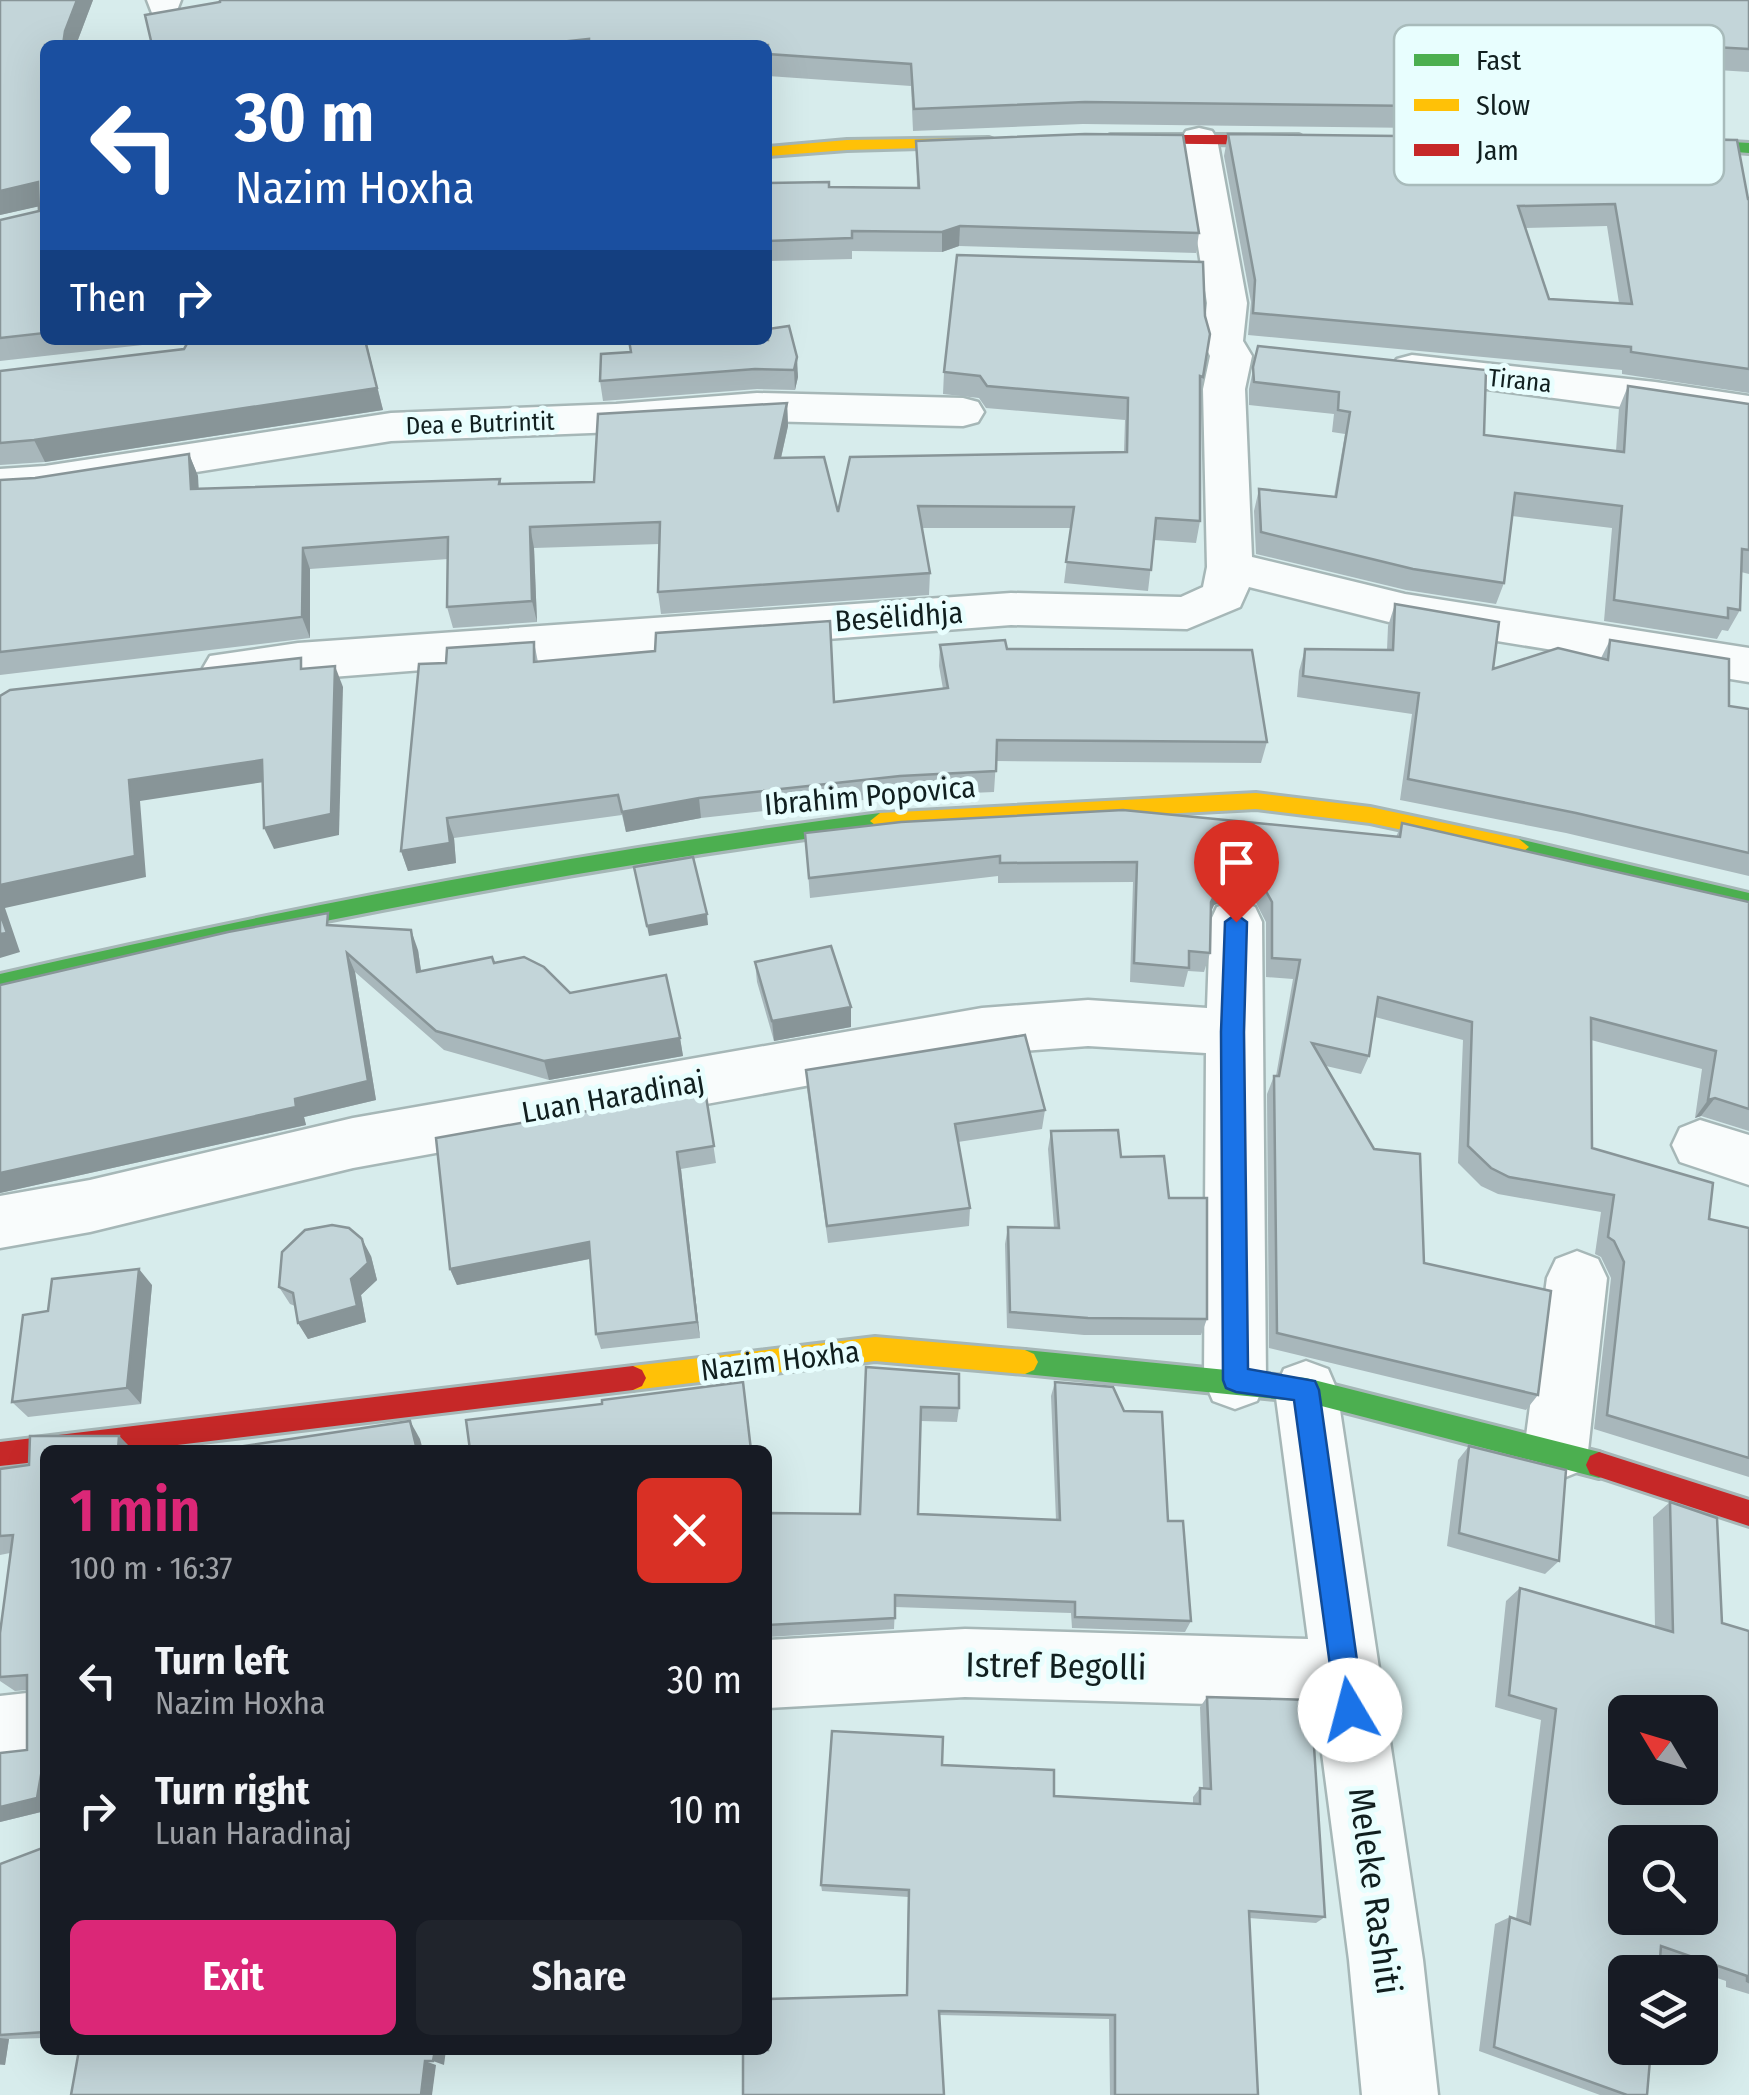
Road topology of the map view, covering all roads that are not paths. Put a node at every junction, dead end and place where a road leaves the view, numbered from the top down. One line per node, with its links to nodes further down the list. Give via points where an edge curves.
1 (1199, 138): 2 (street); 3 (street); 9 (street, via 1199,269 1227,303 1223,341)
2 (1082, 141)
3 (1318, 141)
4 (1003, 142): 7 (street)
5 (1724, 146): 6 (street)
6 (1749, 148)
7 (772, 152)
8 (1274, 352): 9 (street)
9 (1231, 356): 14 (street, via 1224,390)
10 (1370, 363): 11 (street, Tirana)
11 (1749, 410)
12 (963, 412): 13 (street, Dea e Butrintit, via 757,407 391,427)
13 (0, 484)
14 (1230, 567): 15 (street, via 1405,610); 16 (street, Besëlidhja, via 1224,596 1187,613 1011,609 298,660)
15 (1749, 665)
16 (184, 674)
17 (1749, 901): 19 (street, Ibrahim Popovica, via 1370,815 1256,801 900,819 702,842 237,927)
18 (1236, 922): 20 (street)
19 (0, 984)
20 (1233, 1032): 21 (street, Luan Haradinaj, via 1088,1024 982,1031 353,1143); 23 (street)
21 (0, 1222)
22 (1576, 1278): 27 (street)
23 (1236, 1380): 24 (street, Nazim Hoxha); 25 (street, Nazim Hoxha, via 875,1350)
24 (1306, 1390): 27 (street, Nazim Hoxha); 31 (street, Meleke Rashiti)
25 (76, 1445)
26 (40, 1449): 28 (street, Nazim Hoxha)
27 (1556, 1451): 29 (street, Nazim Hoxha)
28 (0, 1454)
29 (1749, 1513)
30 (772, 1674): 31 (street, Istref Begolli, via 965,1663)
31 (1345, 1674): 34 (street, Meleke Rashiti)
32 (40, 1726): 33 (street)
33 (0, 1730)
34 (1400, 2095)

